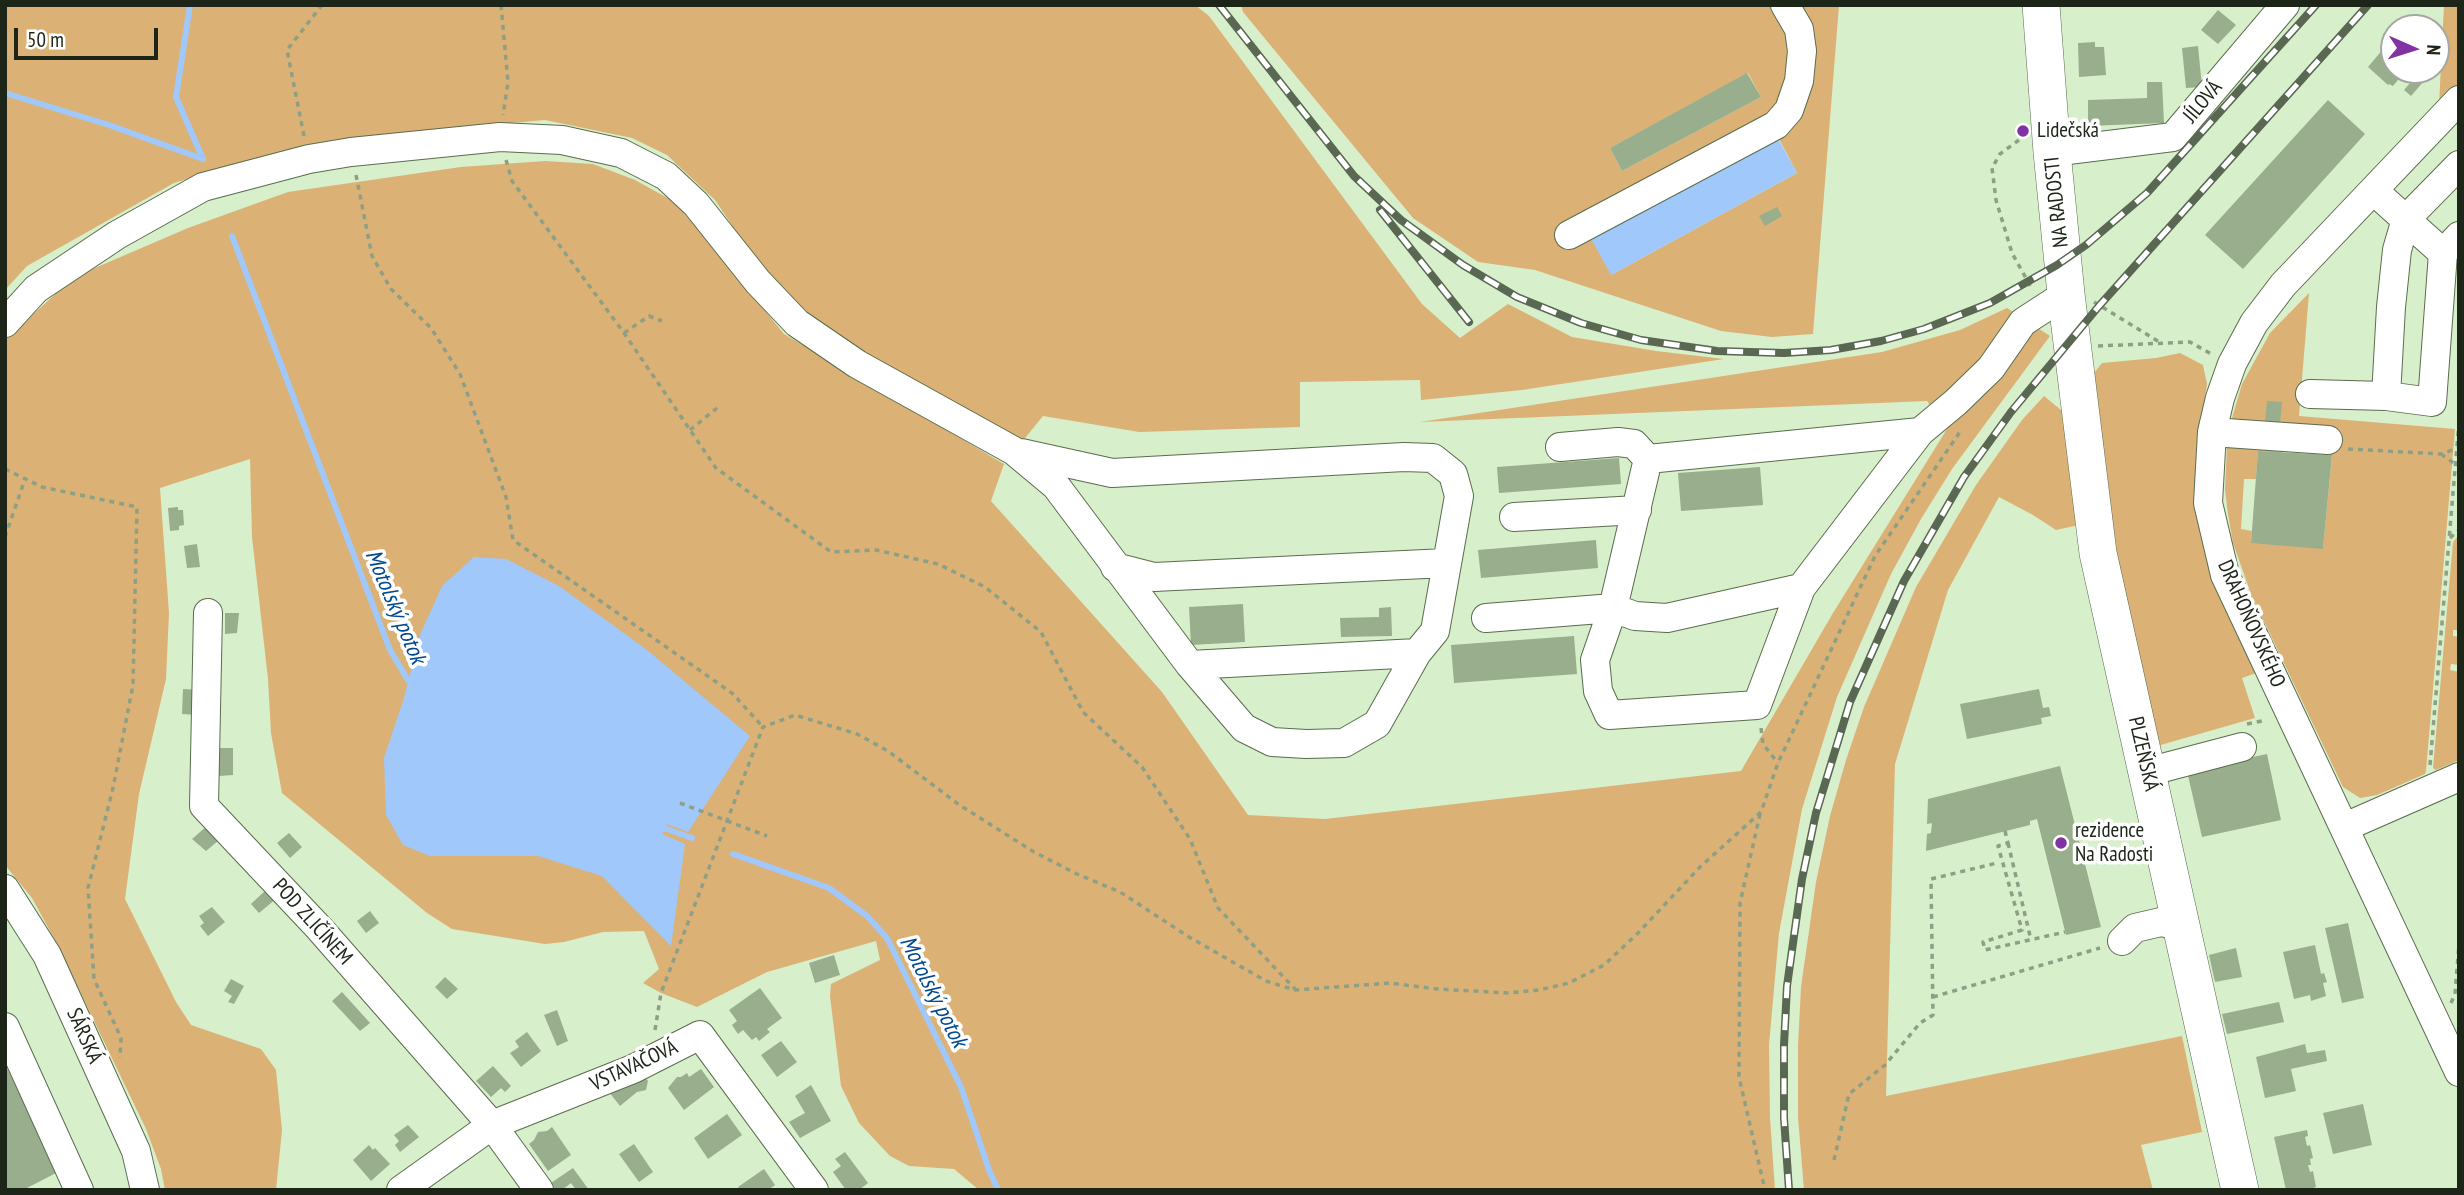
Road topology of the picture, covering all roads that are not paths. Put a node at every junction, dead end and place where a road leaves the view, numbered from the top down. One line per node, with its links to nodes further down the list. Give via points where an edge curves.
1 (1785, 5): 9 (street, via 1799,29 1802,51 1789,110 1776,125)
2 (2041, 5): 5 (main road, NA RADOSTI)
3 (2285, 5): 5 (street, JÍLOVÁ, via 2173,137)
4 (2459, 100): 7 (street, DRAHOŇOVSKÉHO)
5 (2036, 146): 11 (main road, NA RADOSTI)
6 (2459, 164): 8 (street)
7 (2374, 191): 8 (street); 17 (street, DRAHOŇOVSKÉHO, via 2283,285 2254,323 2232,365)
8 (2406, 219): 10 (street); 15 (street, via 2397,250)
9 (1569, 235)
10 (2451, 245): 15 (street, via 2432,402)
11 (2067, 301): 13 (main road, NA RADOSTI); 16 (street, via 2023,322 1991,368)
12 (5, 323): 20 (street, via 36,289 117,235 202,187 351,152 500,137 562,140 621,153 666,176 696,204 797,323 857,364)
13 (2074, 356): 33 (main road, PLZEŇSKÁ, via 2098,553)
14 (2310, 394): 15 (street)
15 (2386, 396)
16 (1920, 432): 21 (street); 26 (street)
17 (2212, 432): 18 (street); 35 (street, DRAHOŇOVSKÉHO, via 2208,503 2225,575)
18 (2328, 440)
19 (1560, 447): 21 (street, via 1634,444)
20 (1014, 451): 24 (street, via 1112,473 1433,458 1453,474 1459,496); 25 (street, via 1056,486)
21 (1648, 459): 22 (street)
22 (1636, 510): 23 (street); 27 (street)
23 (1514, 517)
24 (1446, 563): 25 (street, via 1154,577); 30 (street, via 1435,631)
25 (1115, 567): 31 (street)
26 (1801, 588): 27 (street, via 1667,618 1635,616); 27 (street, via 1757,705 1609,715 1598,691 1595,660)
27 (1613, 608): 29 (street)
28 (208, 613): 41 (street, POD ZLIČÍNEM, via 204,806 319,928)
29 (1486, 618)
30 (1417, 653): 31 (street); 31 (street, via 1377,724 1344,743 1272,742 1244,728)
31 (1190, 665)
32 (2242, 747): 33 (street)
33 (2147, 772): 37 (main road, PLZEŇSKÁ)
34 (2459, 777): 35 (street)
35 (2345, 827): 40 (street, DRAHOŇOVSKÉHO)
36 (5, 889): 42 (street, SÁRSKÁ, via 47,956 136,1151)
37 (2181, 926): 38 (street, via 2161,922 2135,928); 47 (main road, PLZEŇSKÁ)
38 (2122, 941)
39 (5, 1027): 43 (street)
40 (2459, 1072)
41 (492, 1125): 44 (street, VSTAVAČOVÁ); 45 (street, POD ZLIČÍNEM); 46 (street, VSTAVAČOVÁ, via 633,1069 700,1035)
42 (140, 1189)
43 (79, 1190)
44 (401, 1190)
45 (539, 1190)
46 (814, 1190)
47 (2240, 1190)

